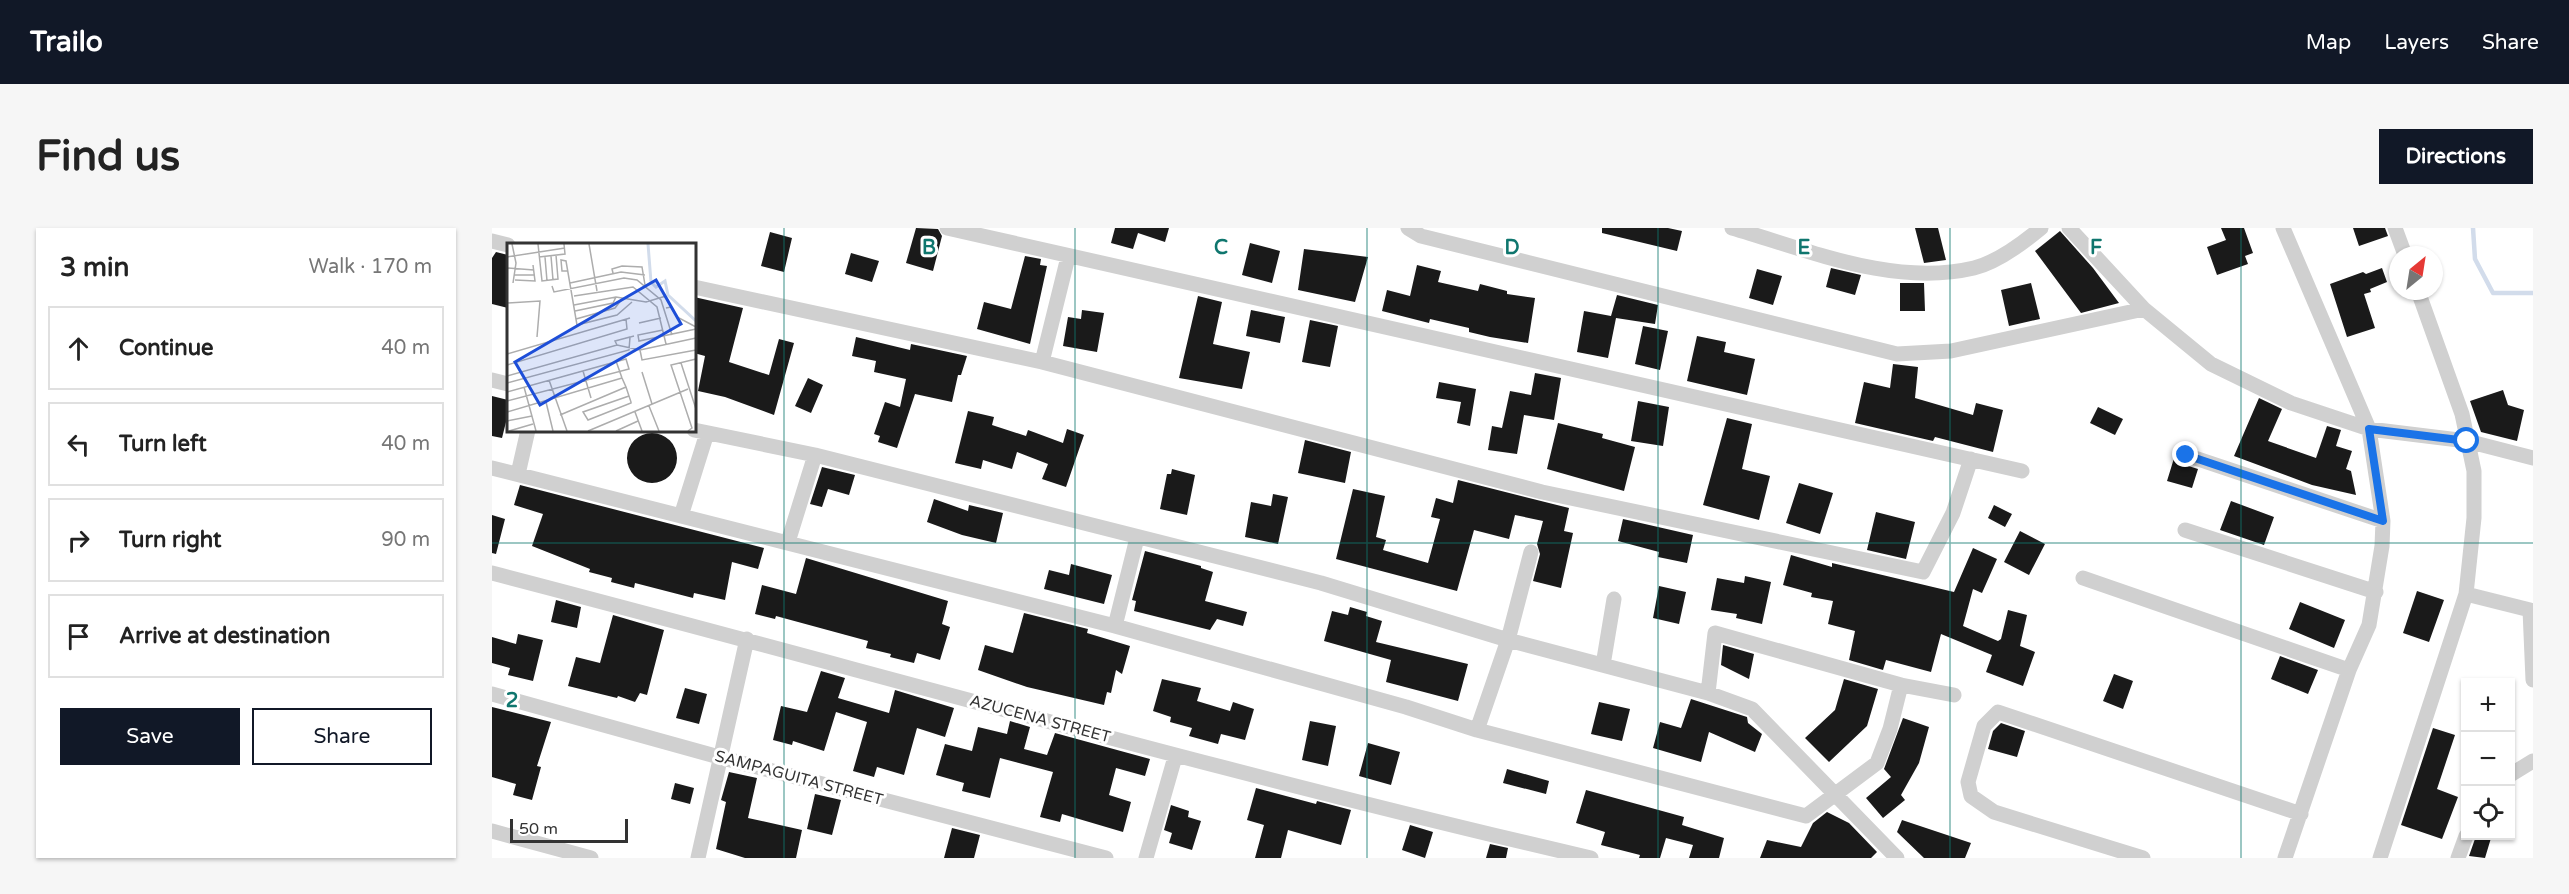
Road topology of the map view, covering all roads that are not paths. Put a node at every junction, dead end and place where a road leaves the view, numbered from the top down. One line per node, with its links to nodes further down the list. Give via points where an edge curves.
1 (947, 228): 11 (street)
2 (1408, 228): 14 (street, via 1421,236 1897,354 1951,351)
3 (1732, 228): 4 (street, via 1874,268 1922,274 1976,267 2022,244)
4 (2041, 228)
5 (2069, 228): 14 (street)
6 (2283, 228): 18 (street)
7 (2395, 228): 10 (street)
8 (492, 241): 9 (street)
9 (507, 245)
10 (2402, 246)
11 (1068, 257): 15 (street); 25 (street)
12 (696, 288): 15 (street)
13 (2421, 300): 21 (street, via 2462,414)
14 (2144, 309): 18 (street, via 2211,364 2291,403)
15 (1042, 362): 25 (street, via 1542,492 1923,572 1953,513)
16 (492, 380): 17 (street)
17 (507, 384)
18 (2369, 429): 21 (street); 30 (street)
19 (701, 431): 22 (street); 29 (street)
20 (528, 432): 28 (street)
21 (2467, 441): 24 (street); 38 (street, via 2474,471 2474,518)
22 (815, 454): 32 (street); 33 (street)
23 (2186, 455): 30 (street)
24 (2533, 458)
25 (1971, 459): 27 (street)
26 (492, 468): 28 (street)
27 (2022, 471)
28 (518, 474): 29 (street)
29 (681, 516): 33 (street)
30 (2383, 521): 37 (street)
31 (2185, 530): 37 (street)
32 (1137, 537): 40 (street); 42 (street, via 1321,584)
33 (788, 542): 40 (street)
34 (1532, 552): 42 (street)
35 (492, 573): 41 (street, AZUCENA STREET)
36 (2083, 578): 44 (street)
37 (2376, 592): 44 (street, via 2369,625)
38 (2466, 594): 45 (street, via 2530,610); 67 (street)
39 (1614, 599): 43 (street)
40 (1115, 626): 50 (street)
41 (747, 639): 51 (street); 52 (street, AZUCENA STREET)
42 (1508, 640): 43 (street); 50 (street)
43 (1603, 665): 47 (street)
44 (2349, 669): 56 (street)
45 (2533, 680)
46 (1901, 685): 47 (street, via 1715,633); 49 (street); 55 (street, via 1877,763)
47 (1708, 693): 55 (street, via 1752,709)
48 (492, 694): 51 (street, SAMPAGUITA STREET)
49 (1954, 694)
50 (1477, 730): 55 (street, via 1806,816)
51 (718, 757): 60 (street); 61 (street, SAMPAGUITA STREET)
52 (1175, 757): 62 (street); 63 (street, AZUCENA STREET)
53 (2533, 761): 54 (street)
54 (2515, 772)
55 (1834, 796): 64 (street)
56 (2301, 813): 65 (street, via 1998,712 1990,718 1968,782 1971,796 1994,812); 66 (street)
57 (492, 831): 59 (street)
58 (2465, 840): 68 (street)
59 (580, 857)
60 (698, 858)
61 (1106, 858)
62 (1146, 858)
63 (1591, 858)
64 (1896, 858)
65 (2143, 858)
66 (2285, 858)
67 (2380, 858)
68 (2458, 858)

